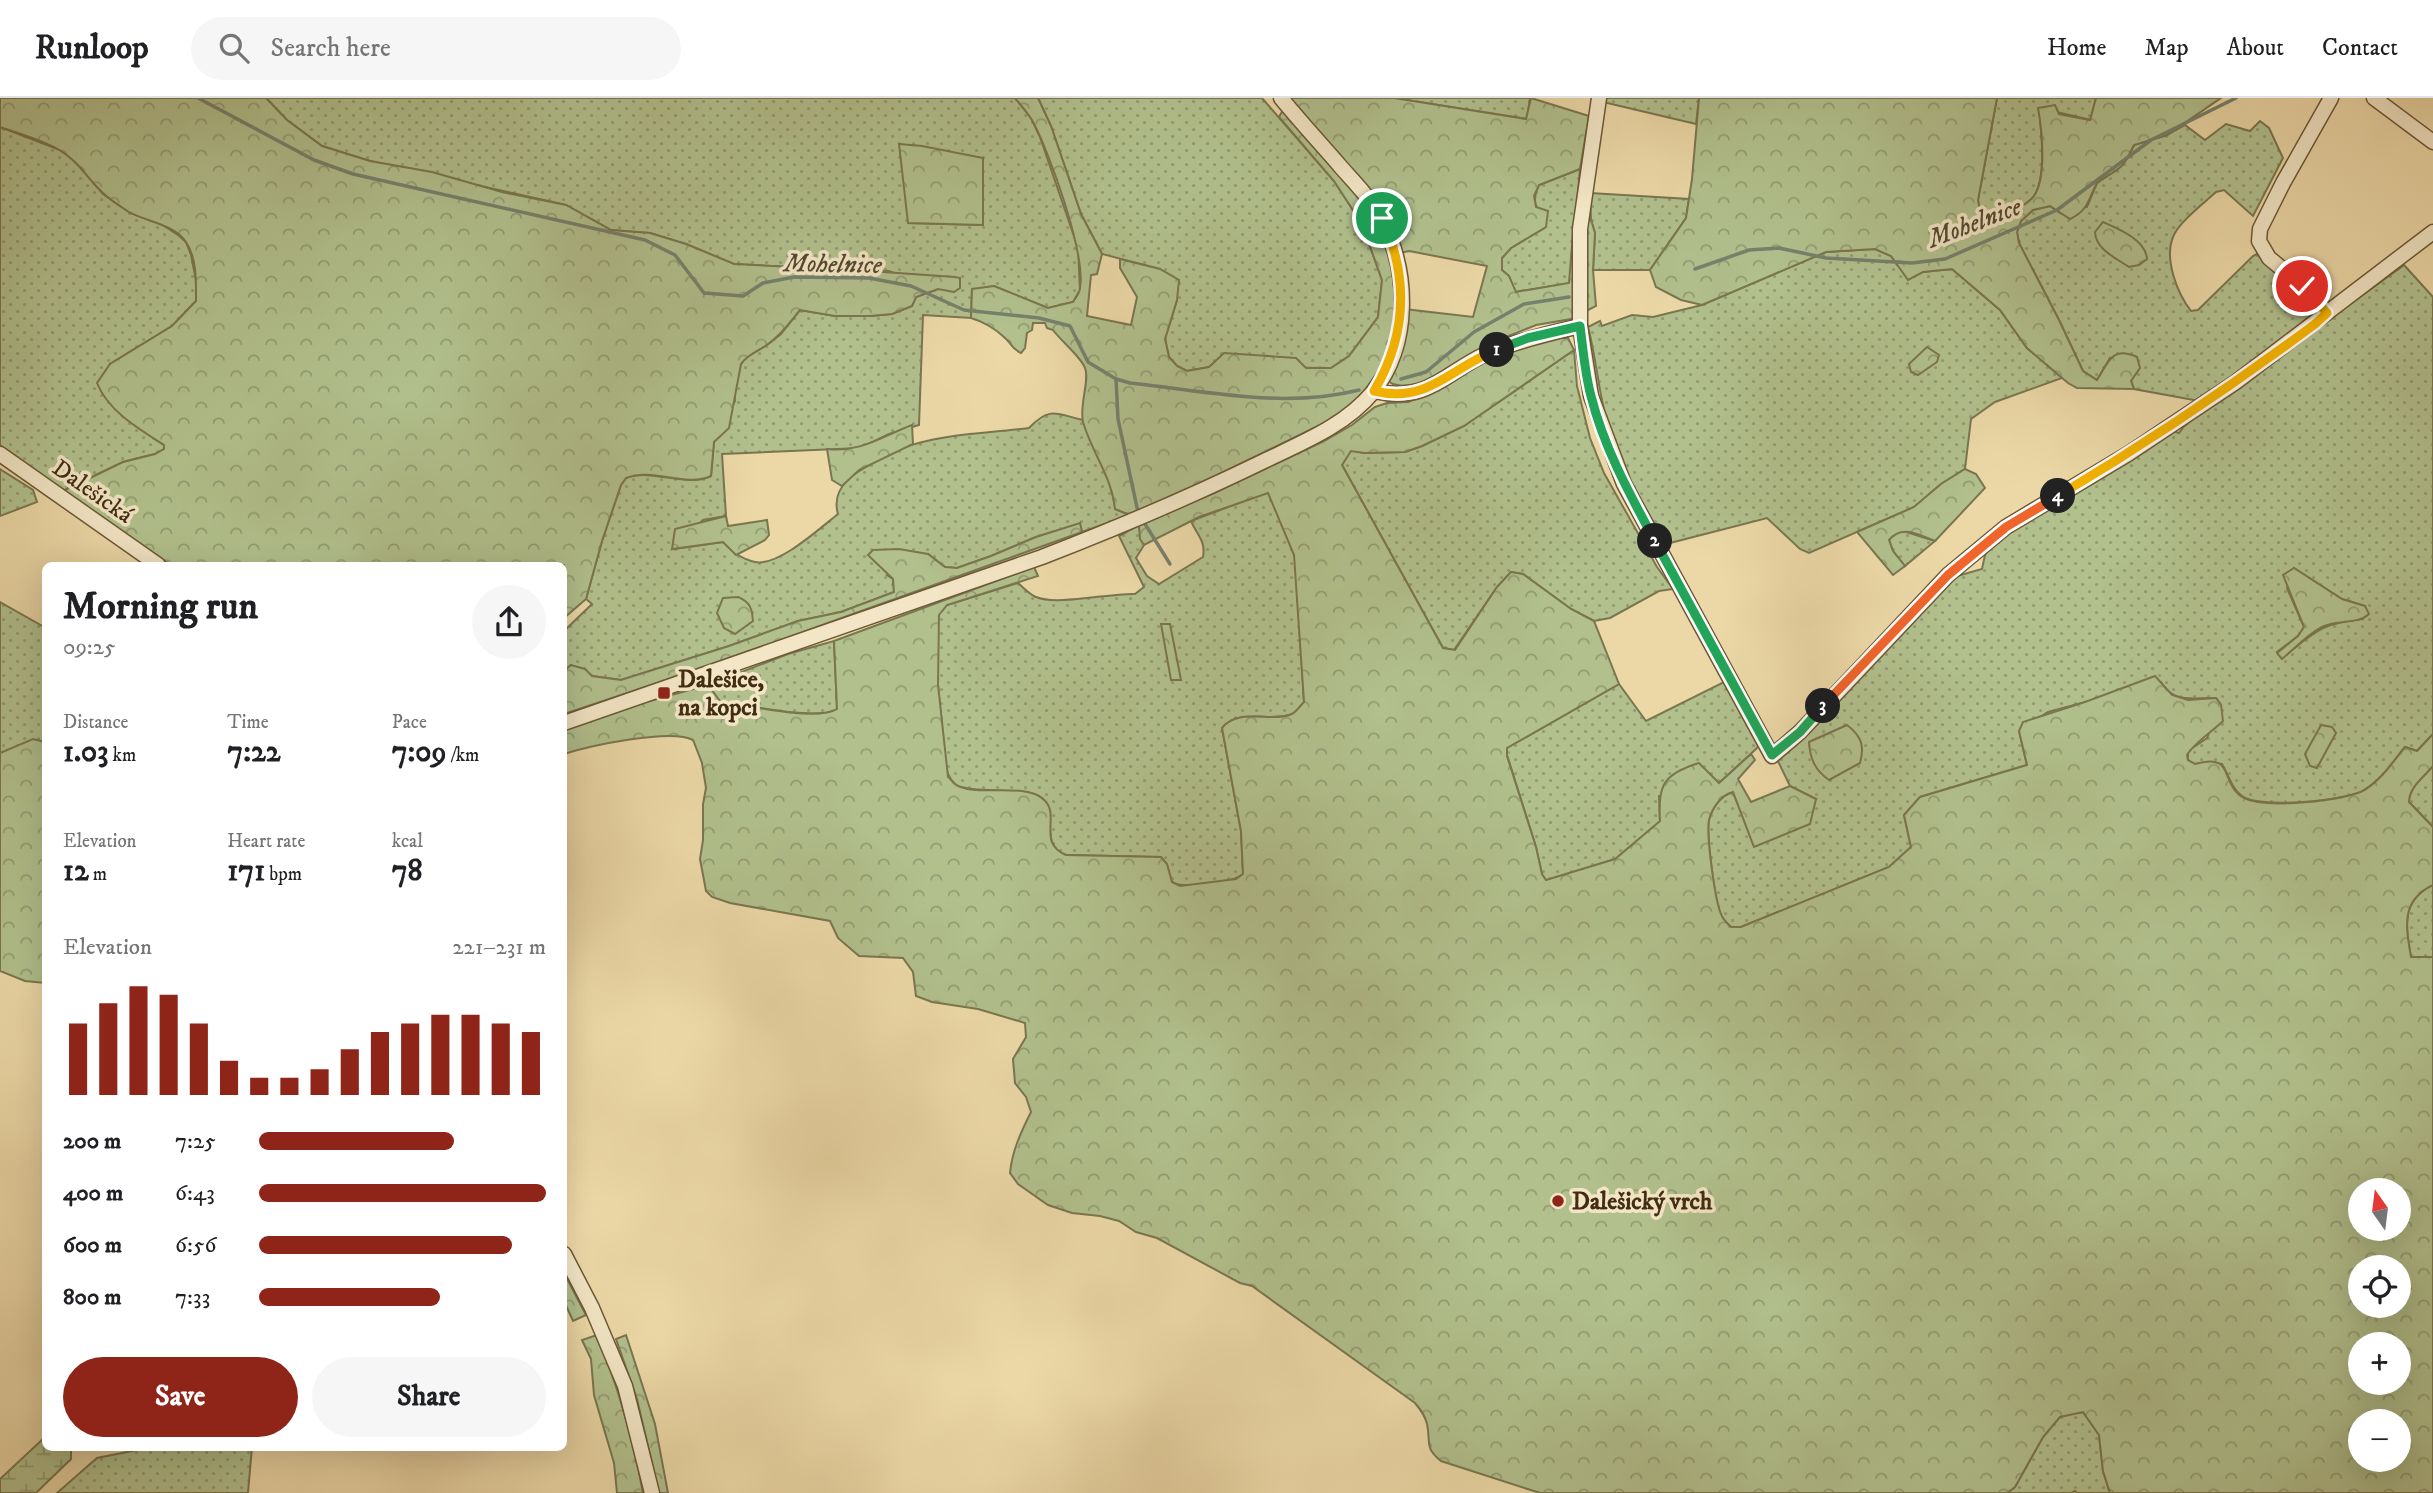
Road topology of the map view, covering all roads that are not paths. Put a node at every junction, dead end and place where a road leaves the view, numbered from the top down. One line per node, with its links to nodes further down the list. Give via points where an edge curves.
1 (1281, 98): 9 (street, via 1374,206 1393,246 1402,286 1402,312 1385,372)
2 (1599, 98): 8 (street, via 1580,229)
3 (2331, 98): 7 (street, via 2259,236 2261,249)
4 (2374, 98): 5 (street)
5 (2433, 142)
6 (2433, 232): 7 (street)
7 (2327, 313): 8 (street, via 2227,389 2006,527 1948,575 1800,732 1772,755 1624,484 1591,396)
8 (1580, 326): 9 (street, via 1488,353 1426,389 1392,395)
9 (1374, 391): 12 (street, via 1356,410 1314,437 1119,527)
10 (0, 454): 11 (street, Dalešická)
11 (154, 562)
12 (567, 722)
13 (567, 1260): 14 (street, via 625,1386)
14 (652, 1493)

